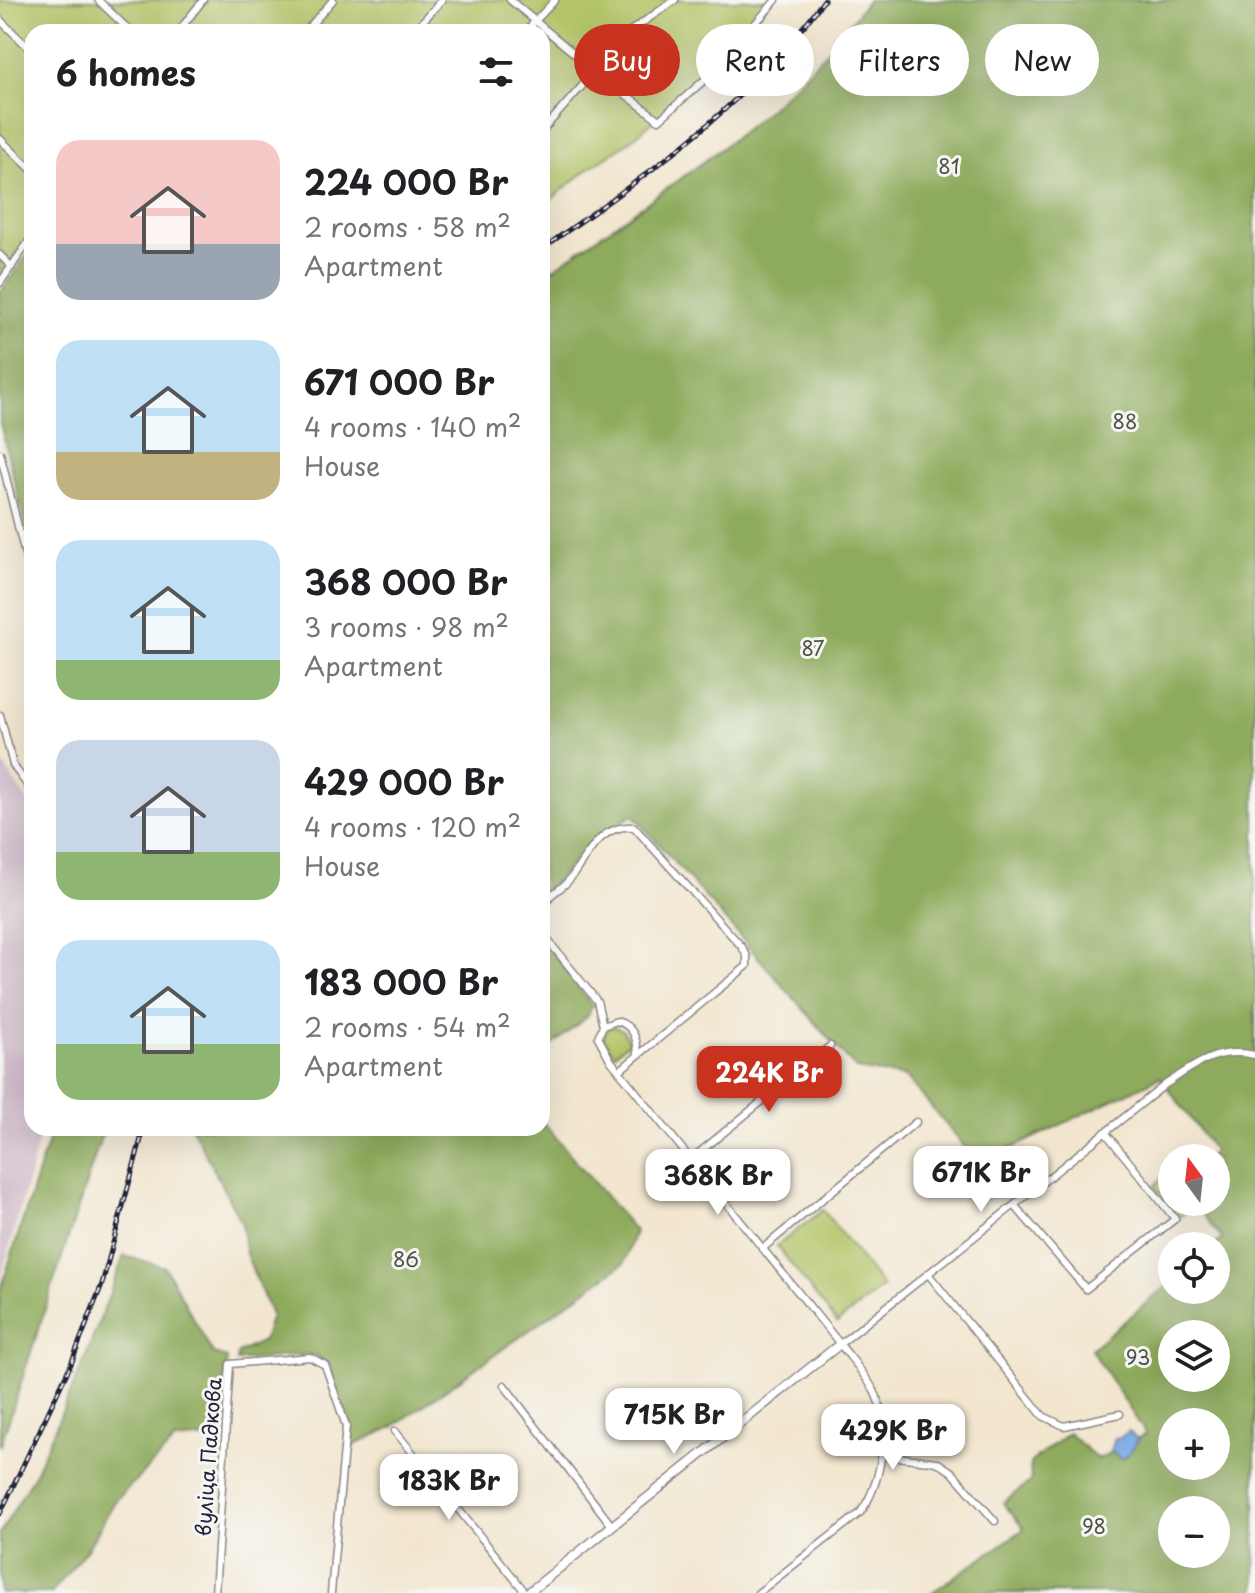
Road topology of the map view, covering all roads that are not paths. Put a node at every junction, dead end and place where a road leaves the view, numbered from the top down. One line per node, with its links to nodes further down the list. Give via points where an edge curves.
1 (98, 0): 11 (street)
2 (203, 0): 12 (street)
3 (333, 0): 13 (street)
4 (442, 0): 14 (street)
5 (510, 0): 10 (street)
6 (555, 0): 10 (street)
7 (675, 0): 17 (street)
8 (776, 0): 22 (street, via 710,75 659,120)
9 (0, 20): 19 (street)
10 (536, 21): 15 (street); 16 (street)
11 (123, 24)
12 (184, 24)
13 (312, 24)
14 (420, 24)
15 (533, 24)
16 (540, 24)
17 (641, 24)
18 (550, 33): 20 (street)
19 (24, 43)
20 (574, 53)
21 (574, 93): 23 (street)
22 (628, 96)
23 (550, 122)
24 (0, 139): 25 (street)
25 (24, 162)
26 (24, 249): 28 (street)
27 (0, 255): 28 (street)
28 (12, 267): 29 (street)
29 (0, 283)
30 (0, 453): 31 (street)
31 (24, 550)
32 (0, 715): 33 (street, via 13,765)
33 (24, 781)
34 (550, 894): 38 (street, via 568,881 604,835 634,827 747,956 747,966)
35 (550, 943): 36 (street, via 597,1001)
36 (603, 1026): 38 (street, via 617,1021 630,1027); 40 (street, via 599,1043)
37 (830, 1046): 43 (street)
38 (638, 1054): 40 (street)
39 (1255, 1055): 42 (street, via 1220,1053 1181,1074)
40 (619, 1071): 43 (street)
41 (916, 1122): 45 (street)
42 (1105, 1132): 44 (street); 44 (street, via 1175,1219 1086,1289)
43 (690, 1160): 45 (street)
44 (1015, 1206): 46 (street)
45 (762, 1249): 47 (street)
46 (929, 1275): 47 (street); 49 (street, via 1043,1416 1064,1426)
47 (840, 1344): 51 (street, via 875,1391 883,1426); 53 (street)
48 (504, 1385): 53 (street)
49 (1120, 1414)
50 (395, 1431): 56 (street)
51 (881, 1455): 52 (street, via 937,1462); 57 (street, via 874,1491 860,1513)
52 (995, 1521)
53 (612, 1526): 56 (street)
54 (215, 1593): 55 (street, вуліца Падкова, via 230,1364 310,1357 325,1365 346,1426)
55 (331, 1593)
56 (527, 1593)
57 (758, 1593)

